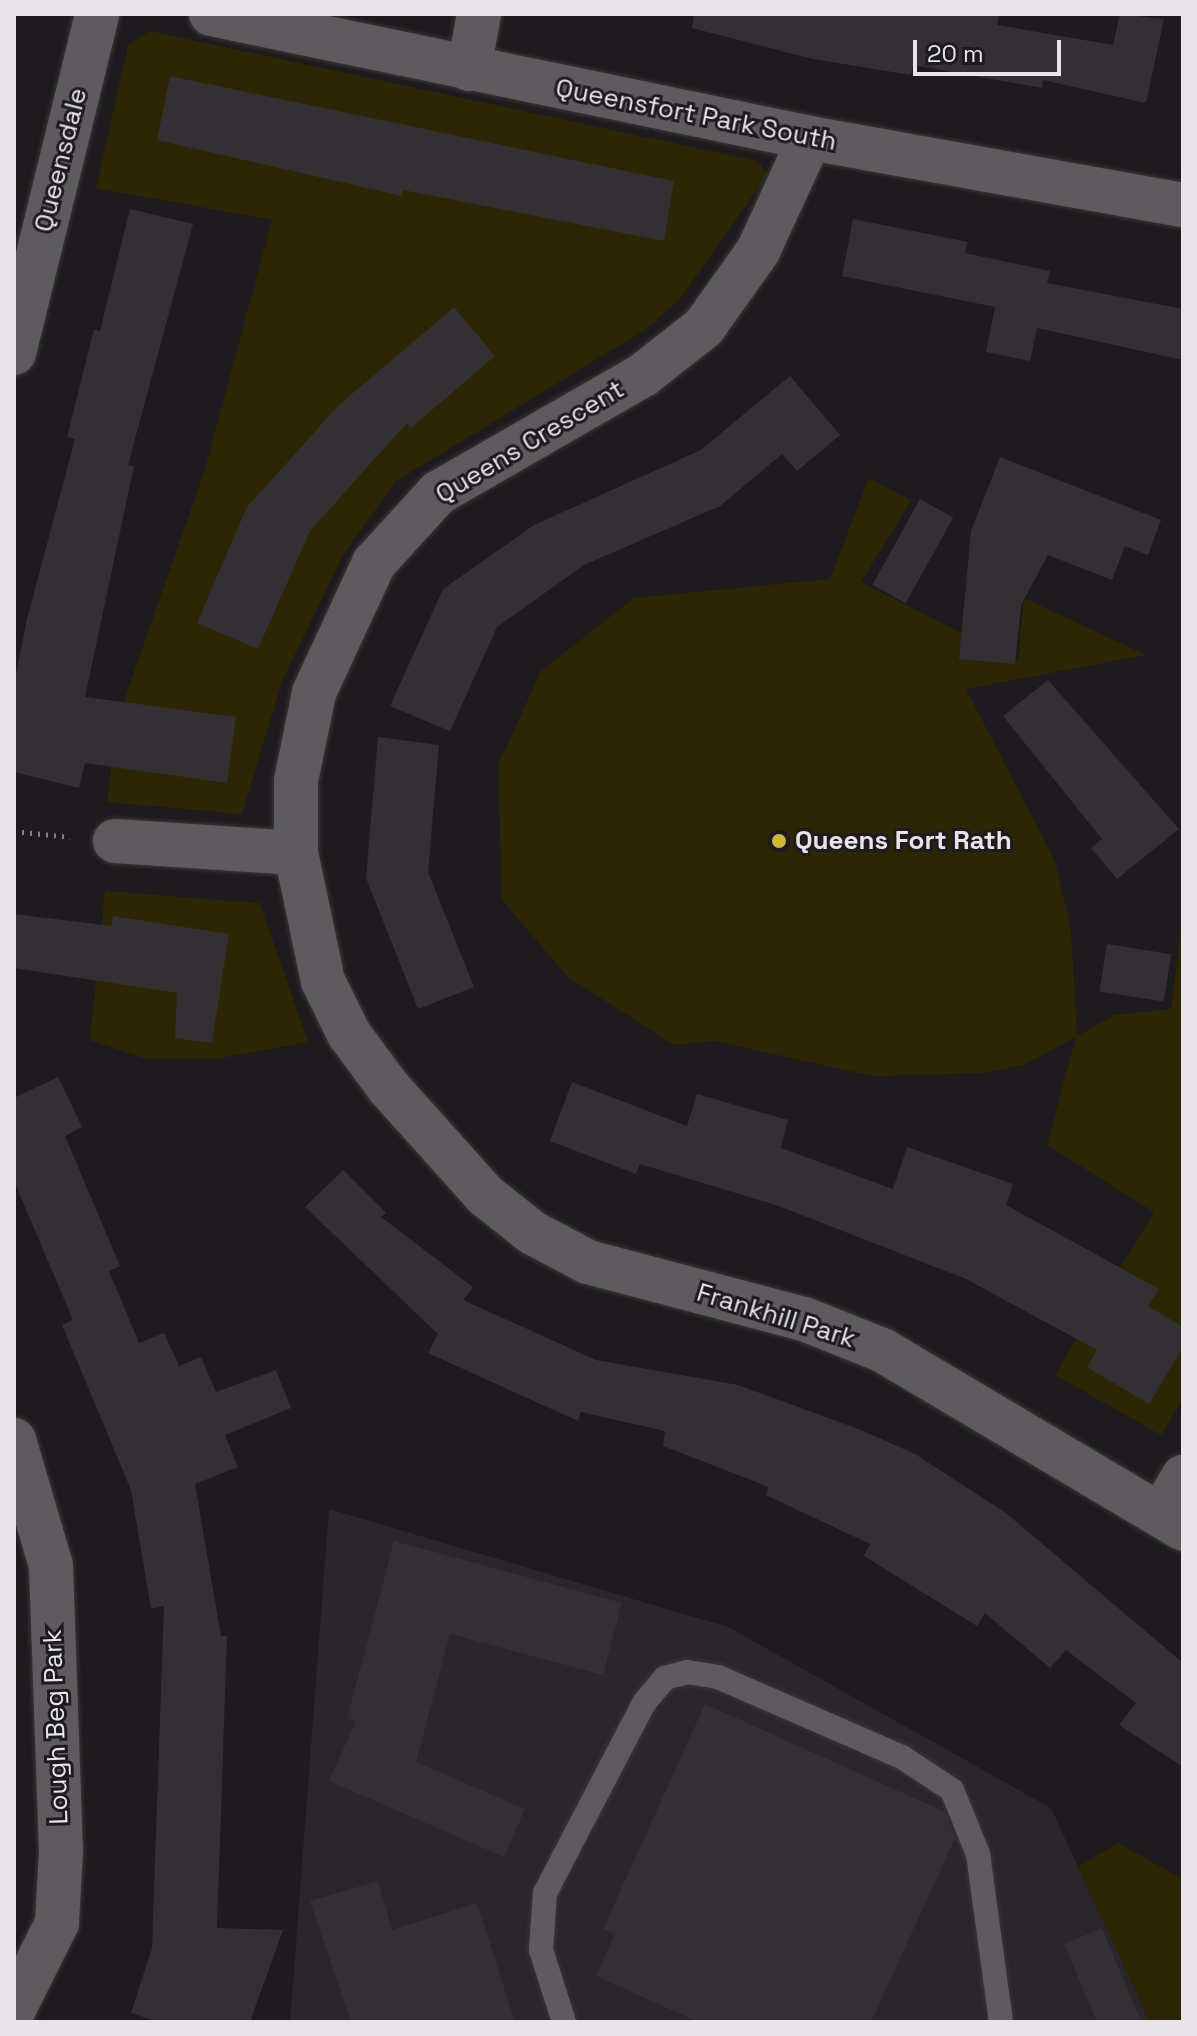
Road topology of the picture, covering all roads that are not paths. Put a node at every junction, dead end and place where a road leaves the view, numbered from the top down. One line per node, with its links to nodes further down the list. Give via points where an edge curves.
1 (97, 14): 7 (street, Queensdale)
2 (211, 14): 4 (street, Queensfort Park South)
3 (479, 14): 4 (street)
4 (469, 69): 5 (street, Queensfort Park South)
5 (810, 138): 6 (street, Queensfort Park South); 9 (street, Queens Crescent, via 758,251 704,327 643,375 471,471 398,528 345,617 314,693 296,781)
6 (1183, 205)
7 (14, 353)
8 (115, 841): 9 (street)
9 (296, 853): 10 (street, Queens Crescent, via 323,981)
10 (389, 1088): 12 (street, Frankhill Park, via 485,1195 533,1233 588,1262 804,1319 882,1350)
11 (14, 1440): 13 (street, Lough Beg Park, via 51,1566 61,1851 57,1923)
12 (1176, 1506)
13 (14, 2009)
14 (564, 2022): 15 (lane, via 541,1950 545,1893 644,1703 665,1678 687,1672 718,1677 902,1757 952,1790 978,1854)
15 (1001, 2022)

